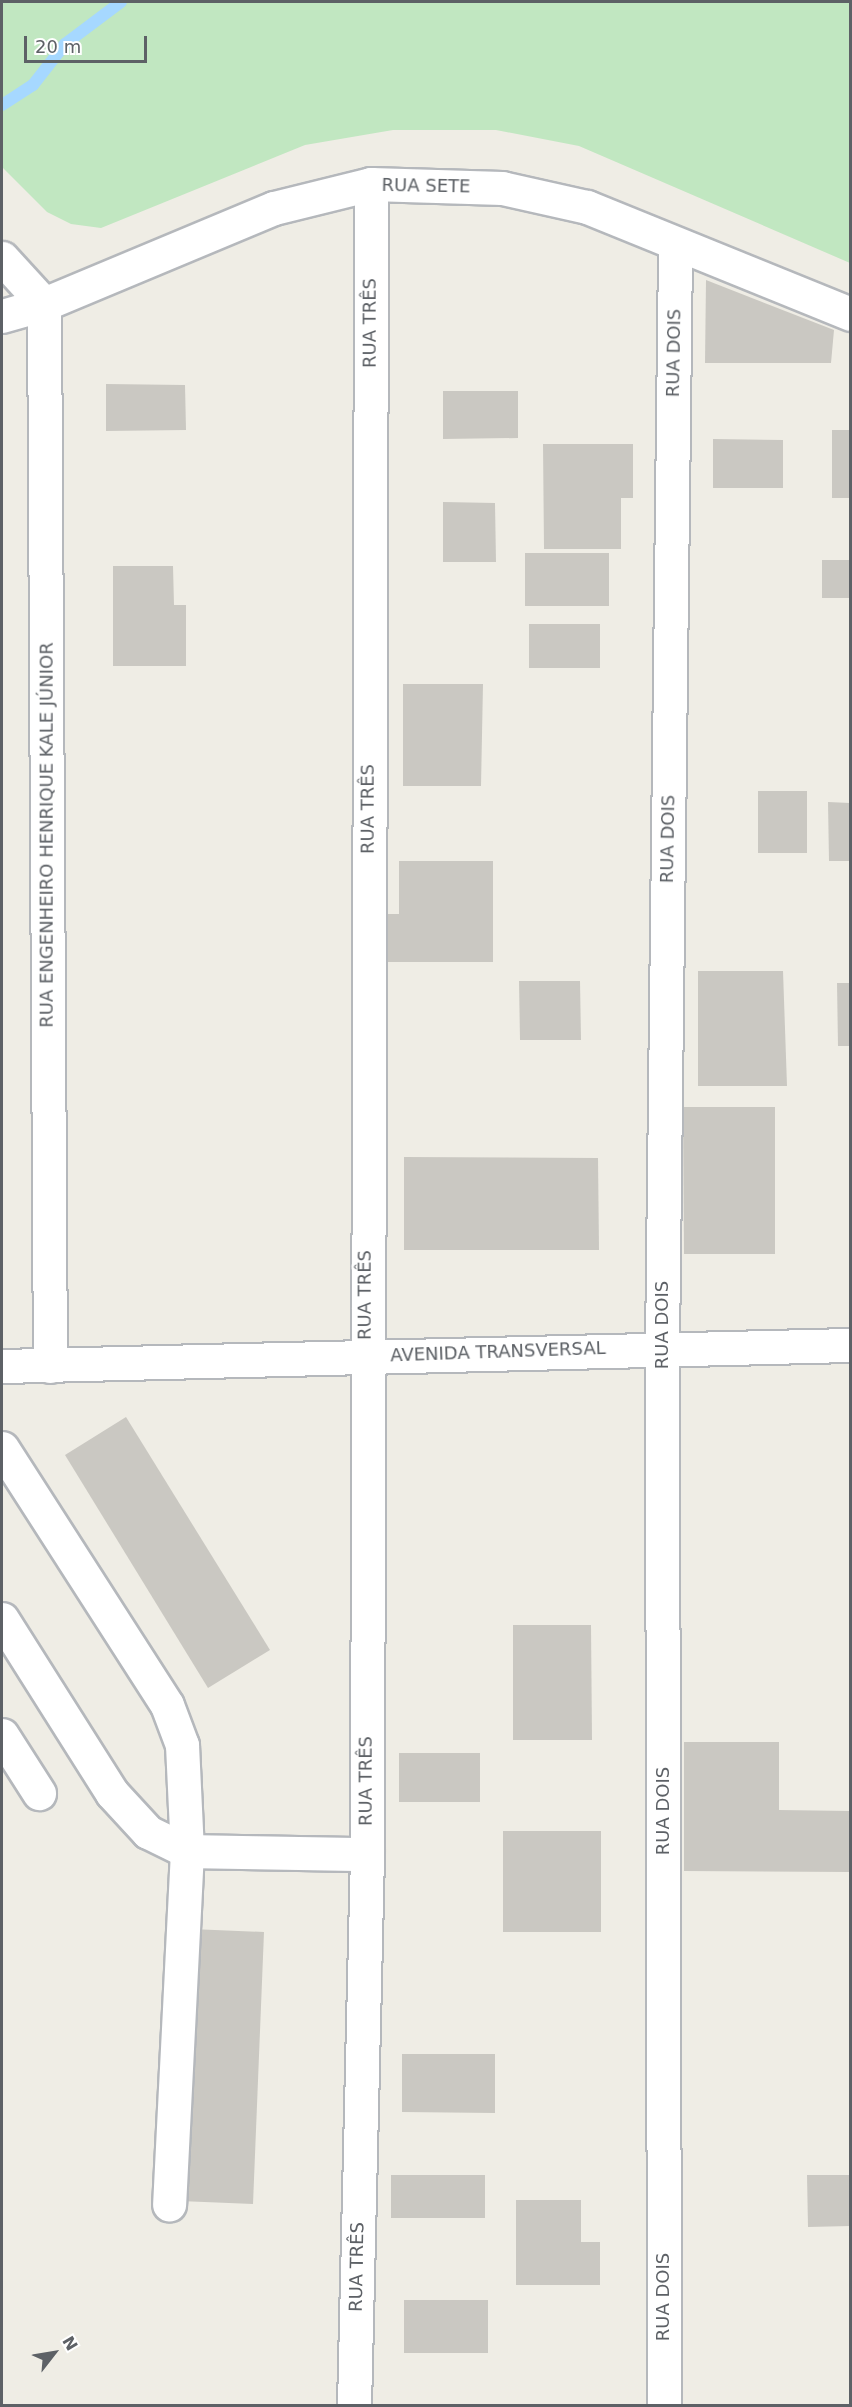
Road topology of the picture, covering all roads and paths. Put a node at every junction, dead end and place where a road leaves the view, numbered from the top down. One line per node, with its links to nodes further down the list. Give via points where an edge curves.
1 (371, 184): 2 (street, RUA SETE, via 502,188 586,207); 4 (street, RUA SETE, via 274,208); 9 (street, RUA TRÊS)
2 (675, 245): 5 (street, RUA SETE); 8 (street, RUA DOIS)
3 (2, 258): 4 (street)
4 (44, 304): 6 (street, RUA SETE); 11 (street, RUA ENGENHEIRO HENRIQUE KALE JÚNIOR)
5 (850, 314)
6 (2, 316)
7 (850, 1345): 8 (street, AVENIDA TRANSVERSAL)
8 (662, 1346): 9 (street, AVENIDA TRANSVERSAL); 20 (street, RUA DOIS)
9 (365, 1357): 11 (street, AVENIDA TRANSVERSAL); 17 (street, RUA TRÊS)
10 (2, 1366): 11 (street, AVENIDA TRANSVERSAL)
11 (50, 1366)
12 (2, 1448): 16 (street, via 167,1704 186,1772)
13 (2, 1618): 16 (street, via 117,1799 148,1832)
14 (2, 1735): 15 (street)
15 (39, 1793)
16 (187, 1851): 17 (street); 18 (street)
17 (367, 1854): 19 (street, RUA TRÊS)
18 (169, 2205)
19 (354, 2406)
20 (664, 2406)

